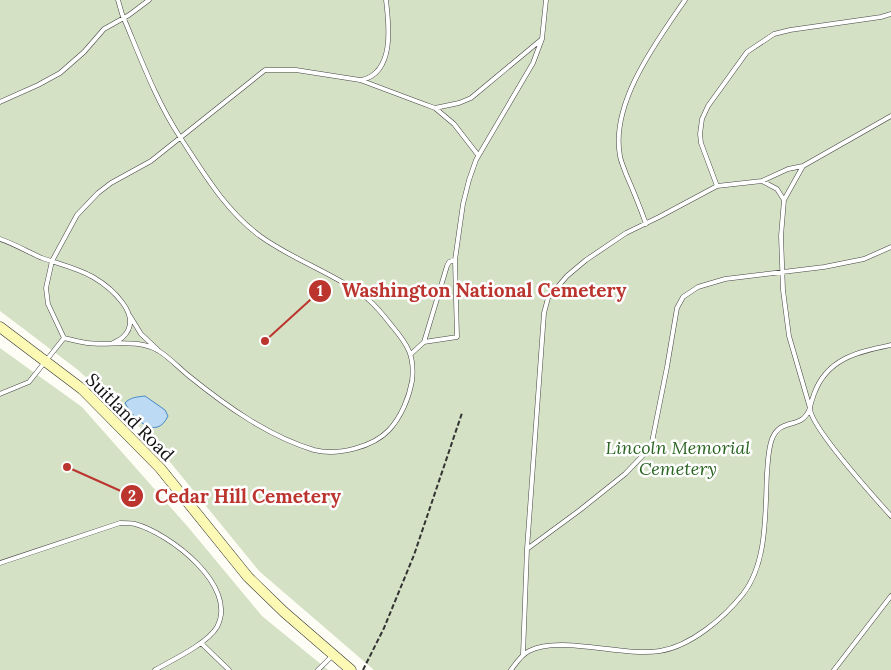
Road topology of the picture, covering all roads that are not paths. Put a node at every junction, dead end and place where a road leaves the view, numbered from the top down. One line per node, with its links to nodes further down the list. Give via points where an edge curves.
1 (118, 0): 7 (lane)
2 (149, 0): 7 (lane)
3 (386, 0): 9 (lane, via 388,28 384,61 371,76)
4 (546, 0): 8 (lane)
5 (685, 0): 19 (lane, via 632,86 621,115 620,160)
6 (891, 14): 17 (lane, via 774,34 747,52 702,119 701,143)
7 (124, 18): 10 (lane, via 104,29 60,73); 13 (lane, via 156,95)
8 (542, 39): 11 (lane, via 471,98); 14 (lane, via 533,63)
9 (360, 80): 11 (lane); 13 (lane, via 296,70 266,70)
10 (0, 102)
11 (435, 108): 14 (lane, via 459,130)
12 (891, 116): 15 (lane)
13 (180, 137): 23 (lane, via 152,161 98,192 77,215); 32 (lane, via 217,193 236,214 259,235 368,298 398,332)
14 (478, 155): 22 (lane, via 463,204)
15 (803, 166): 16 (lane); 18 (lane)
16 (762, 181): 17 (lane); 18 (lane, via 777,190)
17 (717, 186): 19 (lane)
18 (784, 200): 24 (lane)
19 (646, 224): 37 (lane, via 626,233 586,260 554,289 545,305)
20 (0, 239): 23 (lane)
21 (891, 248): 24 (lane, via 864,259)
22 (455, 260): 28 (lane, via 447,266); 28 (lane, via 458,337)
23 (52, 261): 25 (lane, via 76,269 106,286); 27 (lane, via 46,288 48,304)
24 (782, 272): 35 (lane, via 789,336); 37 (lane, via 725,279 698,288 683,298 676,308 651,447 625,474)
25 (130, 316): 29 (lane, via 124,337); 31 (lane, via 141,334)
26 (0, 327): 33 (main road, Suitland Road)
27 (64, 338): 29 (lane, via 87,343); 33 (lane)
28 (424, 342): 32 (lane)
29 (113, 343): 31 (lane, via 142,345)
30 (891, 345): 35 (lane, via 838,362 817,386)
31 (158, 351): 32 (lane, via 213,394 272,433 323,451 364,446 393,426 411,386)
32 (411, 354)
33 (46, 361): 34 (lane, via 29,382); 42 (main road, Suitland Road, via 82,389 135,441 248,577)
34 (0, 394)
35 (810, 408): 36 (lane, via 814,420 845,463); 41 (lane, via 802,421 779,428 773,438 768,459 759,562 745,592 716,621 697,635 662,651 618,652 554,644)
36 (891, 516)
37 (527, 549): 41 (lane)
38 (0, 563): 40 (lane, via 112,524 138,525 163,537 192,558 221,599 221,616 216,629)
39 (891, 596): 48 (lane)
40 (201, 643): 43 (lane); 44 (lane)
41 (524, 654): 47 (lane)
42 (333, 655): 45 (lane); 46 (main road, Suitland Road)
43 (155, 670)
44 (229, 670)
45 (318, 670)
46 (351, 670)
47 (511, 670)
48 (834, 670)

